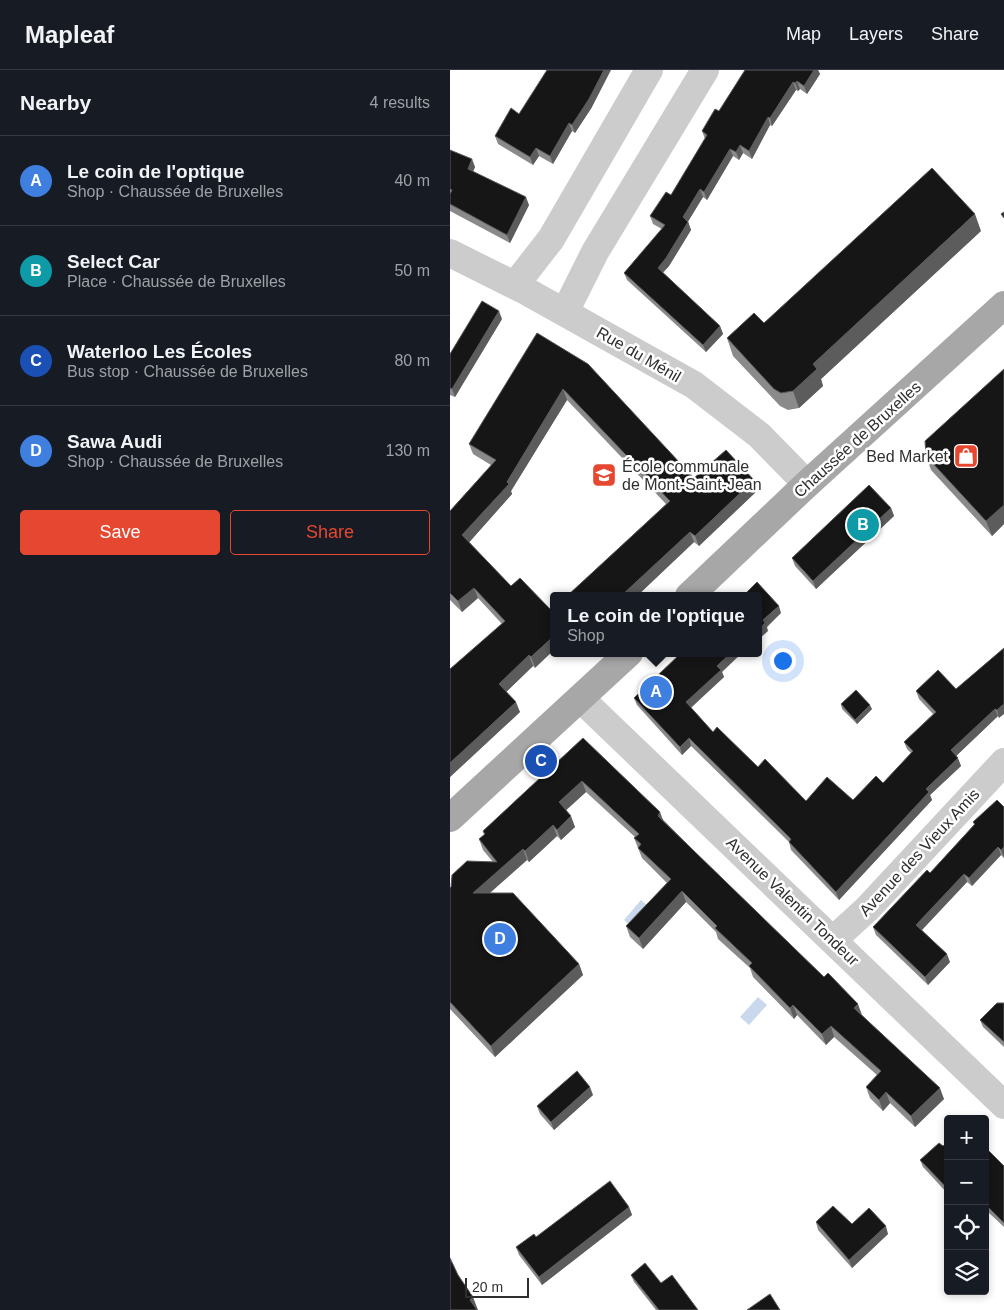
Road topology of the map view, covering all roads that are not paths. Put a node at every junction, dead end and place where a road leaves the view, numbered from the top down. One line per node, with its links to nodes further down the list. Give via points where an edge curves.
1 (649, 70): 4 (street, via 550,239)
2 (705, 70): 6 (street, via 594,252)
3 (450, 253): 4 (street, Rue du Ménil)
4 (515, 285): 6 (street, Rue du Ménil)
5 (1004, 305): 7 (main road, Chaussée de Bruxelles)
6 (565, 312): 7 (street, Rue du Ménil, via 694,385 759,435)
7 (807, 484): 8 (main road, Chaussée de Bruxelles)
8 (693, 592)
9 (625, 657): 10 (main road)
10 (581, 699): 12 (main road); 13 (street, Avenue Valentin Tondeur)
11 (1004, 762): 13 (street, Avenue des Vieux Amis)
12 (450, 818)
13 (833, 940): 14 (street, Avenue Valentin Tondeur)
14 (1004, 1105)

